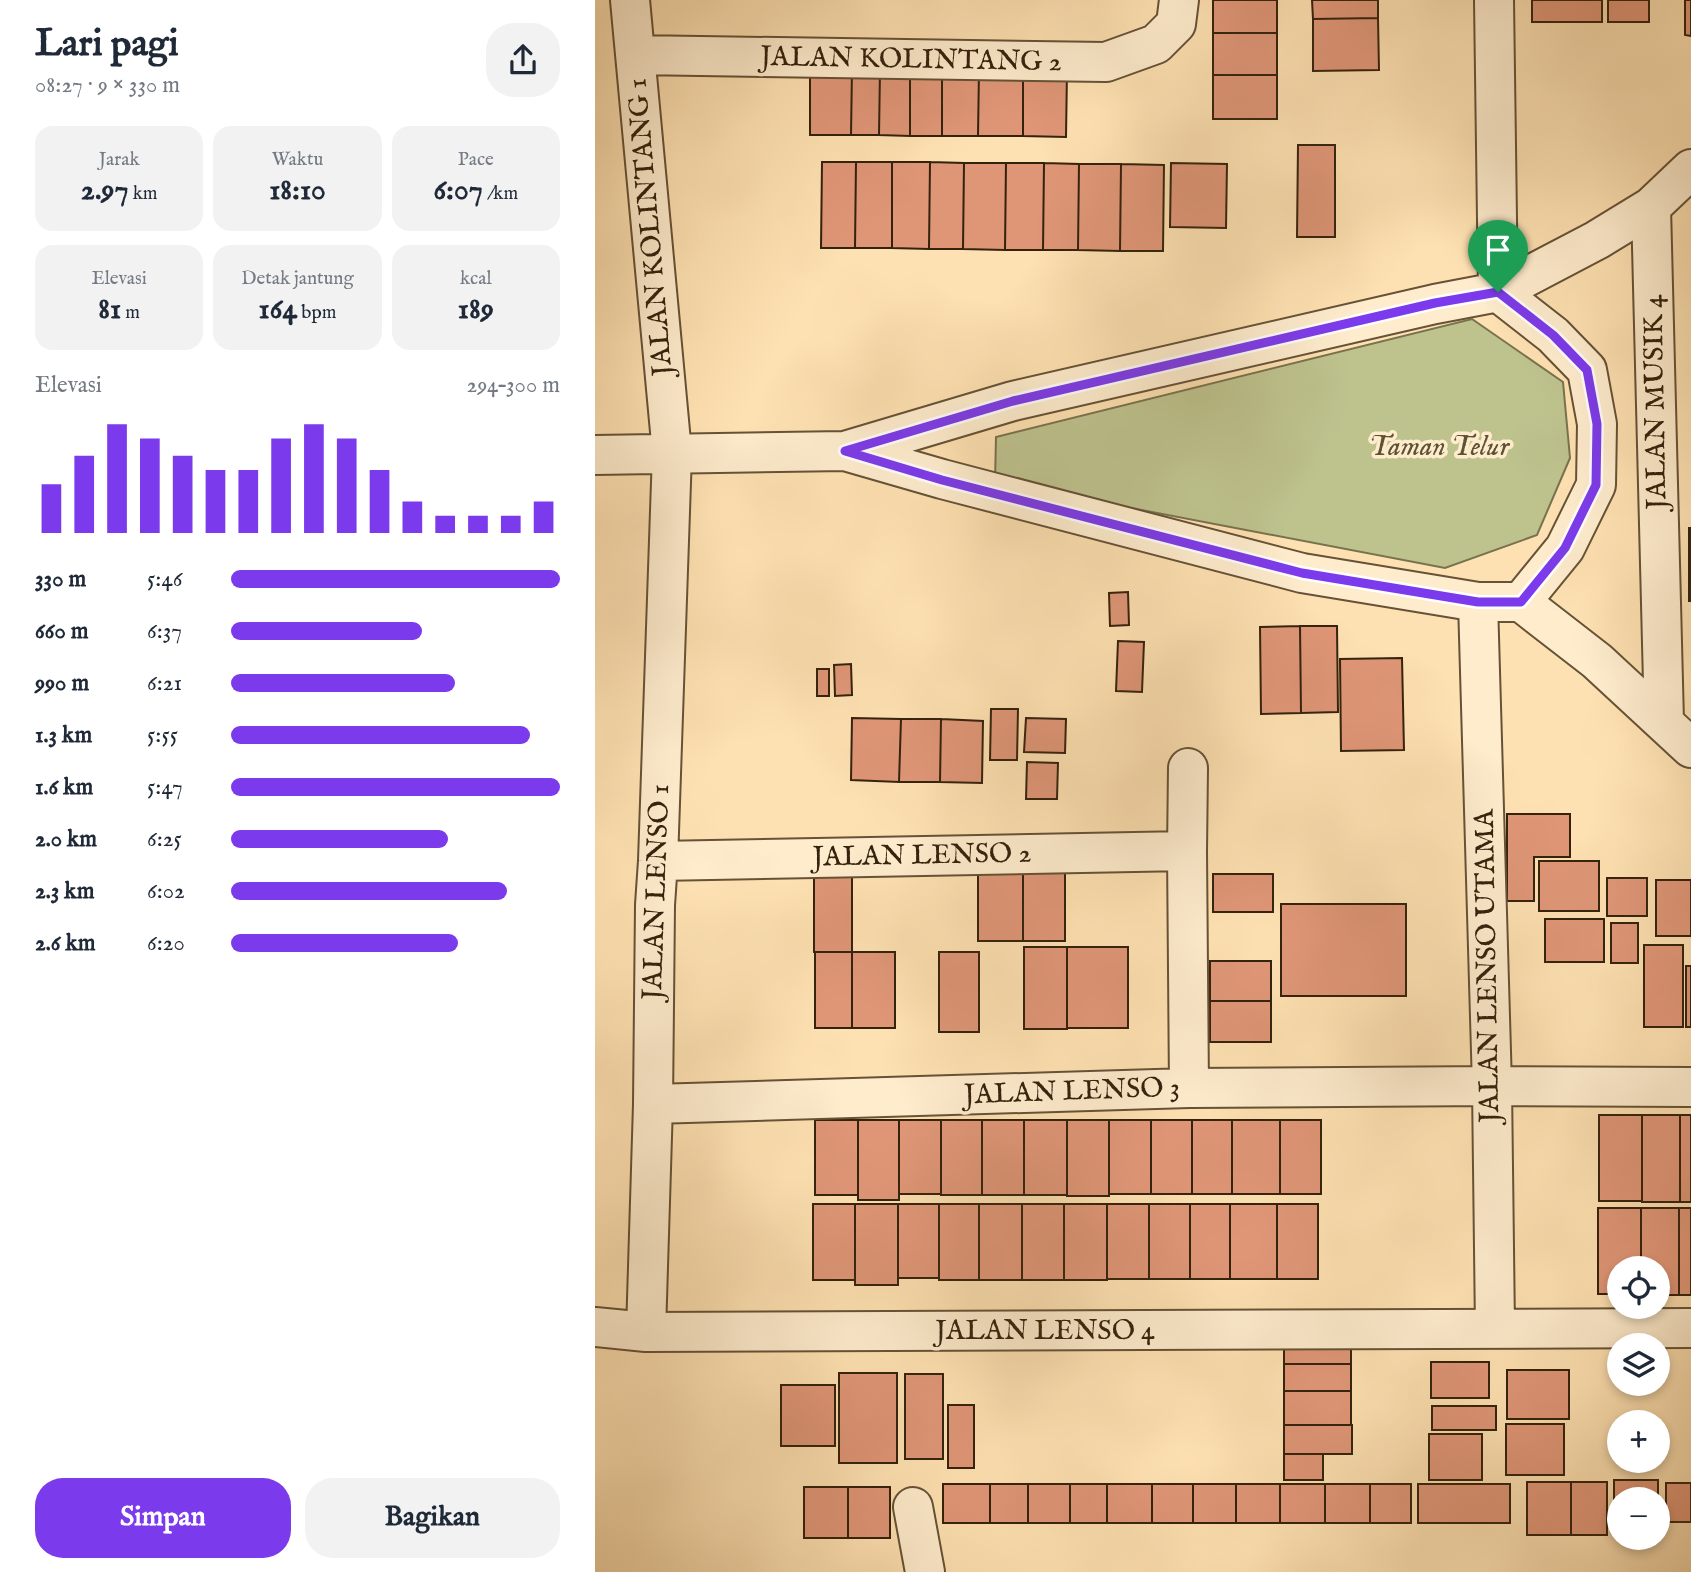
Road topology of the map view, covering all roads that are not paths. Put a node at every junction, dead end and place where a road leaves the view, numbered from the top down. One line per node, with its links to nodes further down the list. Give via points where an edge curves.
1 (630, 0): 4 (street, JALAN KOLINTANG 1)
2 (1494, 0): 7 (street)
3 (1177, 12): 4 (street, JALAN KOLINTANG 2, via 1156,44 1106,62)
4 (636, 55): 9 (street, JALAN KOLINTANG 1)
5 (1691, 169): 6 (street)
6 (1651, 207): 7 (street); 13 (street, JALAN MUSIK 4)
7 (1498, 292): 8 (street, via 1013,401); 12 (street, via 1553,335 1587,370 1597,424 1596,485 1565,548)
8 (845, 451): 9 (street); 11 (street, via 1302,573)
9 (672, 453): 10 (street); 16 (street, JALAN LENSO 1)
10 (595, 456)
11 (1478, 602): 12 (street); 17 (street, JALAN LENSO UTAMA)
12 (1521, 602): 13 (street, via 1597,661)
13 (1678, 735)
14 (1188, 768): 15 (street)
15 (1187, 851): 16 (street, JALAN LENSO 2); 19 (street)
16 (657, 861): 20 (street, JALAN LENSO 1)
17 (1492, 1086): 18 (street, JALAN LENSO 3); 19 (street, JALAN LENSO 3); 23 (street, JALAN LENSO UTAMA)
18 (1691, 1087)
19 (1189, 1088): 20 (street, JALAN LENSO 3)
20 (653, 1104): 24 (street, JALAN LENSO 1)
21 (595, 1327): 24 (street, JALAN LENSO 4)
22 (1691, 1328): 23 (street, JALAN LENSO 4)
23 (1495, 1329): 24 (street, JALAN LENSO 4)
24 (646, 1332)
25 (913, 1507): 26 (street)
26 (925, 1572)

